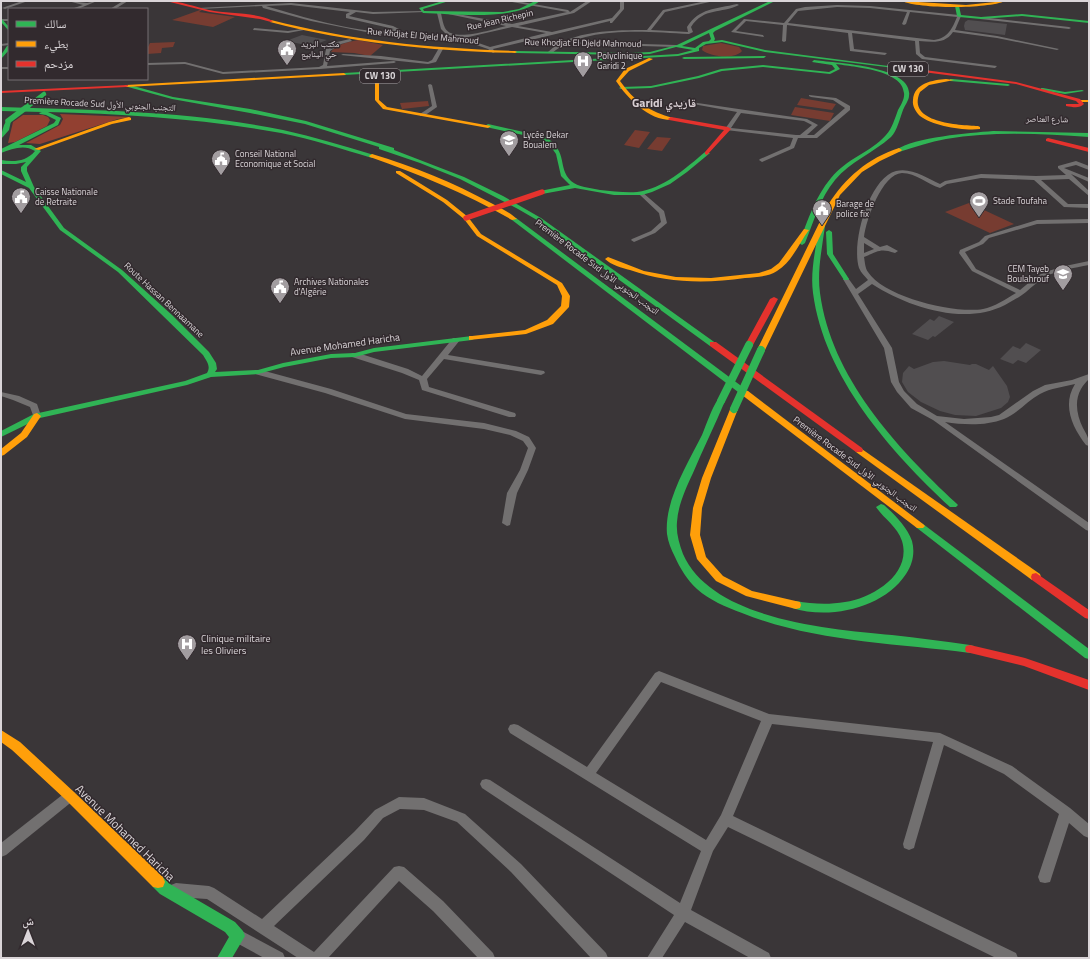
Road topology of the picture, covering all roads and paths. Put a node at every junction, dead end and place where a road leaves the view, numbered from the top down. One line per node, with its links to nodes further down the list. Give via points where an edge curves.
1 (26, 1): 21 (street)
2 (70, 1): 17 (street)
3 (95, 1): 17 (street)
4 (126, 1): 23 (street)
5 (168, 1): 24 (main road)
6 (211, 1): 24 (main road)
7 (447, 1): 27 (main road, via 424,6)
8 (509, 1): 16 (street)
9 (590, 1): 28 (street, Rue Jean Richepin)
10 (623, 1): 33 (street, via 622,9)
11 (712, 1): 45 (street, via 664,11)
12 (773, 1): 39 (main road)
13 (904, 1): 20 (main road)
14 (994, 1): 20 (main road)
15 (1003, 1): 20 (main road, via 983,6)
16 (534, 3): 28 (street); 29 (main road, via 509,12)
17 (87, 4): 22 (street)
18 (257, 5): 24 (street); 25 (street, via 304,5); 25 (street, via 311,20 372,32 388,33 397,30 347,17)
19 (737, 5): 45 (street, via 699,14 689,27 689,33)
20 (957, 6): 31 (main road)
21 (4, 8)
22 (77, 8)
23 (114, 8)
24 (200, 8): 43 (main road, via 260,18)
25 (355, 11): 27 (street)
26 (909, 11): 31 (street); 36 (street, via 856,6 805,8 797,10); 37 (street)
27 (423, 12): 29 (main road)
28 (573, 12): 38 (street, Rue Jean Richepin)
29 (443, 13): 38 (street); 51 (street, via 443,29)
30 (600, 16): 33 (street)
31 (959, 16): 32 (main road); 46 (street)
32 (981, 18): 34 (main road, via 1022,15); 40 (street)
33 (613, 19): 35 (street); 48 (street)
34 (1089, 22)
35 (609, 24)
36 (785, 24): 47 (street); 50 (street, via 747,20 733,32); 54 (street)
37 (904, 24)
38 (512, 25): 48 (street); 51 (street, Rue Jean Richepin)
39 (723, 25): 44 (main road); 56 (main road, via 716,34)
40 (1069, 28)
41 (254, 29): 43 (street, via 288,32)
42 (605, 29): 49 (street)
43 (302, 30): 52 (main road)
44 (713, 30): 55 (main road, via 713,39); 58 (main road)
45 (648, 31): 49 (street)
46 (953, 31): 53 (street, via 950,36 938,41); 61 (street)
47 (850, 32): 53 (street); 67 (street, via 852,50)
48 (552, 33): 63 (street)
49 (601, 34): 57 (street)
50 (763, 36)
51 (457, 38): 63 (street)
52 (350, 40): 62 (main road, Rue Khdjat El Djeld Mahmoud); 81 (street, via 328,50 326,64)
53 (917, 40): 80 (street, via 919,56)
54 (784, 41)
55 (709, 42): 56 (main road); 58 (main road); 64 (main road, via 699,45)
56 (729, 42): 59 (main road)
57 (564, 43): 58 (street); 65 (street)
58 (676, 46): 64 (main road, Rue Khodjat El Djeld Mahmoud); 69 (main road, Rue Khodjat El Djeld Mahmoud, via 650,53)
59 (744, 47): 66 (main road, CW 130); 71 (main road, via 747,52 743,55)
60 (8, 48): 72 (main road)
61 (1057, 48)
62 (441, 49): 63 (main road, Rue Khdjat El Djeld Mahmoud); 74 (street, via 432,62)
63 (492, 50): 65 (main road, Rue Khodjat El Djeld Mahmoud)
64 (696, 50): 69 (main road, CW 130, via 683,55); 70 (main road, Rue Khodjat El Djeld Mahmoud, via 704,55)
65 (550, 52): 69 (main road, Rue Khodjat El Djeld Mahmoud)
66 (766, 54): 71 (main road, CW 130); 76 (main road, CW 130); 90 (main road, CW 130, via 967,76)
67 (885, 54)
68 (343, 55): 74 (street)
69 (610, 57): 88 (main road, CW 130)
70 (718, 57): 71 (main road); 73 (main road, CW 130)
71 (729, 57)
72 (1, 58)
73 (651, 59): 75 (main road, CW 130); 79 (main road)
74 (414, 61): 81 (street)
75 (626, 61): 79 (main road); 82 (main road, CW 130)
76 (814, 61): 77 (main road, CW 130); 89 (main road, via 832,64 838,69 830,73 783,67 755,67 721,70 660,86)
77 (836, 63): 87 (main road, CW 130); 117 (main road, via 887,73 902,81 907,90 890,135)
78 (148, 64): 81 (street, via 185,63 223,73)
79 (638, 65): 89 (main road, via 620,76 618,81)
80 (995, 67)
81 (320, 68)
82 (389, 75): 83 (main road, CW 130); 84 (main road)
83 (361, 77): 84 (main road); 93 (main road, CW 130, via 174,86)
84 (377, 81): 103 (main road, via 376,94 380,104 392,110)
85 (1089, 83): 91 (main road)
86 (430, 85): 103 (street, via 435,107)
87 (1008, 85): 97 (main road, CW 130, via 1033,91 1059,102); 106 (main road, via 959,80 928,83 920,88 915,106 924,116 938,122 979,128)
88 (130, 86): 92 (main road, CW 130); 93 (main road)
89 (621, 88): 107 (main road, via 648,112 663,118)
90 (1038, 88): 91 (main road, via 1065,93); 97 (main road, CW 130)
91 (1082, 91): 97 (main road)
92 (1, 92): 94 (main road)
93 (150, 92): 94 (main road, CW 130, via 138,94 70,91); 118 (main road, via 306,123)
94 (44, 94): 105 (main road, bridge)
95 (811, 96): 110 (street, via 834,99 848,107 815,137)
96 (684, 102): 101 (street)
97 (1079, 102): 102 (main road, CW 130)
98 (1, 103): 118 (main road, Première Rocade Sud التجنب الجنوبي الأول, via 140,106 247,117 293,125)
99 (1, 109): 100 (main road, Première Rocade Sud التجنب الجنوبي الأول)
100 (14, 110): 104 (main road, Première Rocade Sud التجنب الجنوبي الأول); 114 (main road, via 47,113 58,119 50,129)
101 (740, 111): 107 (street); 110 (street, via 813,123 815,126)
102 (1089, 112)
103 (422, 115): 129 (main road, via 534,135 554,142 562,169)
104 (173, 117): 115 (main road, via 124,120); 116 (main road, Première Rocade Sud التجنب الجنوبي الأول, via 280,132)
105 (4, 121): 112 (main road, via 6,130)
106 (1005, 128): 108 (main road, شارع العناصر); 117 (main road, via 939,134 893,144)
107 (728, 129): 110 (street); 131 (main road, via 701,158 684,171)
108 (1089, 130)
109 (986, 134): 111 (main road, via 1046,133); 113 (main road, via 1029,136); 133 (main road, via 931,141 887,155 857,172 841,188)
110 (799, 136): 119 (street, via 792,147)
111 (1089, 136): 113 (main road, via 1079,141)
112 (1, 137)
113 (1089, 149)
114 (3, 150): 115 (main road, via 24,146)
115 (35, 153): 120 (main road, via 19,162); 124 (main road, via 24,167)
116 (368, 154): 135 (main road, Avenue Mohamed Haricha, via 445,201); 165 (main road, Première Rocade Sud التجنب الجنوبي الأول, via 442,180 508,214)
117 (862, 156): 139 (main road, via 846,165 833,179 819,199)
118 (414, 157): 136 (main road, Première Rocade Sud التجنب الجنوبي الأول, via 482,186)
119 (762, 160)
120 (3, 162): 124 (main road, Route Hassan Bennaamane, via 19,169)
121 (1060, 167): 122 (street, via 1076,163); 125 (street); 128 (street)
122 (1089, 168)
123 (1, 172): 127 (main road)
124 (26, 176): 127 (main road); 130 (main road, Route Hassan Bennaamane)
125 (1071, 177): 126 (street); 132 (street)
126 (1036, 178): 134 (street, via 1066,206); 140 (street, via 981,176 940,186 908,172 896,172 882,182 866,216)
127 (17, 180): 130 (main road)
128 (1089, 180)
129 (575, 186): 131 (main road, via 606,192); 135 (main road, bridge, via 542,192)
130 (31, 187): 155 (main road, Route Hassan Bennaamane, via 62,229 120,271 206,354 212,363)
131 (642, 194): 141 (street, via 662,212 664,223 653,232)
132 (1089, 194)
133 (831, 204): 138 (main road); 146 (main road, via 830,254)
134 (1089, 206)
135 (466, 218): 150 (main road, Avenue Mohamed Haricha, via 479,234 560,284 566,296 565,307 550,322 526,332)
136 (539, 219): 139 (main road, via 560,228 613,261 633,270 671,278 699,280 745,277 775,269 786,259 800,236); 169 (main road, Première Rocade Sud التجنب الجنوبي الأول)
137 (1089, 221): 149 (street, via 1037,222 987,237 981,243 962,251 974,270)
138 (822, 226): 165 (main road, bridge, via 734,409 702,489 695,533 701,559 712,571 737,589 783,604 817,608 841,607 867,600 886,589 899,577 906,564 908,548 903,533 888,514); 168 (main road, via 816,282 817,302 826,336 836,360 864,405 881,429 940,494 968,518)
139 (808, 229): 171 (main road, bridge, via 793,265 748,345 683,484 674,509 672,525 673,540 685,568 695,581 720,600 738,609 776,621 829,632 984,651 1060,673)
140 (860, 238): 142 (street); 144 (street)
141 (634, 240)
142 (879, 248): 143 (street, via 887,247); 144 (street)
143 (895, 251)
144 (861, 256): 147 (street, via 865,273)
145 (1089, 263): 149 (street, via 1056,270 1042,276)
146 (846, 279): 148 (street)
147 (873, 280): 148 (street); 149 (street, via 898,296 934,308 950,310 983,311)
148 (855, 293): 161 (street, via 888,348 895,382 901,392 914,406)
149 (1021, 293)
150 (456, 340): 151 (main road, Avenue Mohamed Haricha, via 374,350); 152 (street)
151 (354, 355): 153 (main road, Avenue Mohamed Haricha, via 283,364); 157 (street)
152 (443, 356): 154 (street); 157 (street)
153 (258, 372): 155 (main road, Avenue Mohamed Haricha); 166 (street, via 405,416 484,426 526,439 532,448 512,493)
154 (541, 373)
155 (210, 375): 160 (main road, Avenue Mohamed Haricha, via 187,383)
156 (1089, 376): 161 (street, via 1048,387 1002,417 992,420 964,422); 163 (street, via 1078,386 1072,399 1078,426)
157 (423, 379): 159 (street, via 425,388)
158 (1, 394): 160 (street, via 34,406)
159 (512, 415)
160 (37, 416): 162 (main road, Avenue Mohamed Haricha); 164 (main road, via 24,435)
161 (935, 418): 167 (street)
162 (1, 434)
163 (1089, 443)
164 (1, 454)
165 (835, 462): 170 (main road, Première Rocade Sud التجنب الجنوبي الأول)
166 (506, 523)
167 (1089, 528)
168 (1089, 607)
169 (1089, 615)
170 (1089, 656)
171 (1089, 685)
172 (768, 719): 175 (street); 176 (street, via 660,676); 180 (street)
173 (514, 729): 176 (street)
174 (1, 735): 178 (main road, Avenue Mohamed Haricha)
175 (940, 738): 179 (street, via 1008,770); 182 (street)
176 (588, 775): 183 (street)
177 (486, 784): 187 (street)
178 (70, 796): 184 (street); 186 (main road, Avenue Mohamed Haricha)
179 (1066, 812): 181 (street); 185 (street)
180 (726, 819): 183 (street); 198 (street)
181 (1089, 832)
182 (909, 844)
183 (708, 848): 187 (street)
184 (1, 852)
185 (1045, 877)
186 (164, 889): 188 (street, via 209,893); 189 (main road, Avenue Mohamed Haricha, via 230,927)
187 (683, 913): 196 (street); 197 (street)
188 (264, 926): 192 (street); 195 (street, via 359,836 378,814 399,803 424,804 461,818 516,868)
189 (238, 936): 190 (main road); 191 (street)
190 (224, 958)
191 (278, 958)
192 (312, 958)
193 (318, 958): 194 (street, via 399,872 438,906)
194 (488, 958)
195 (601, 958)
196 (654, 958)
197 (764, 958)
198 (1011, 958)

